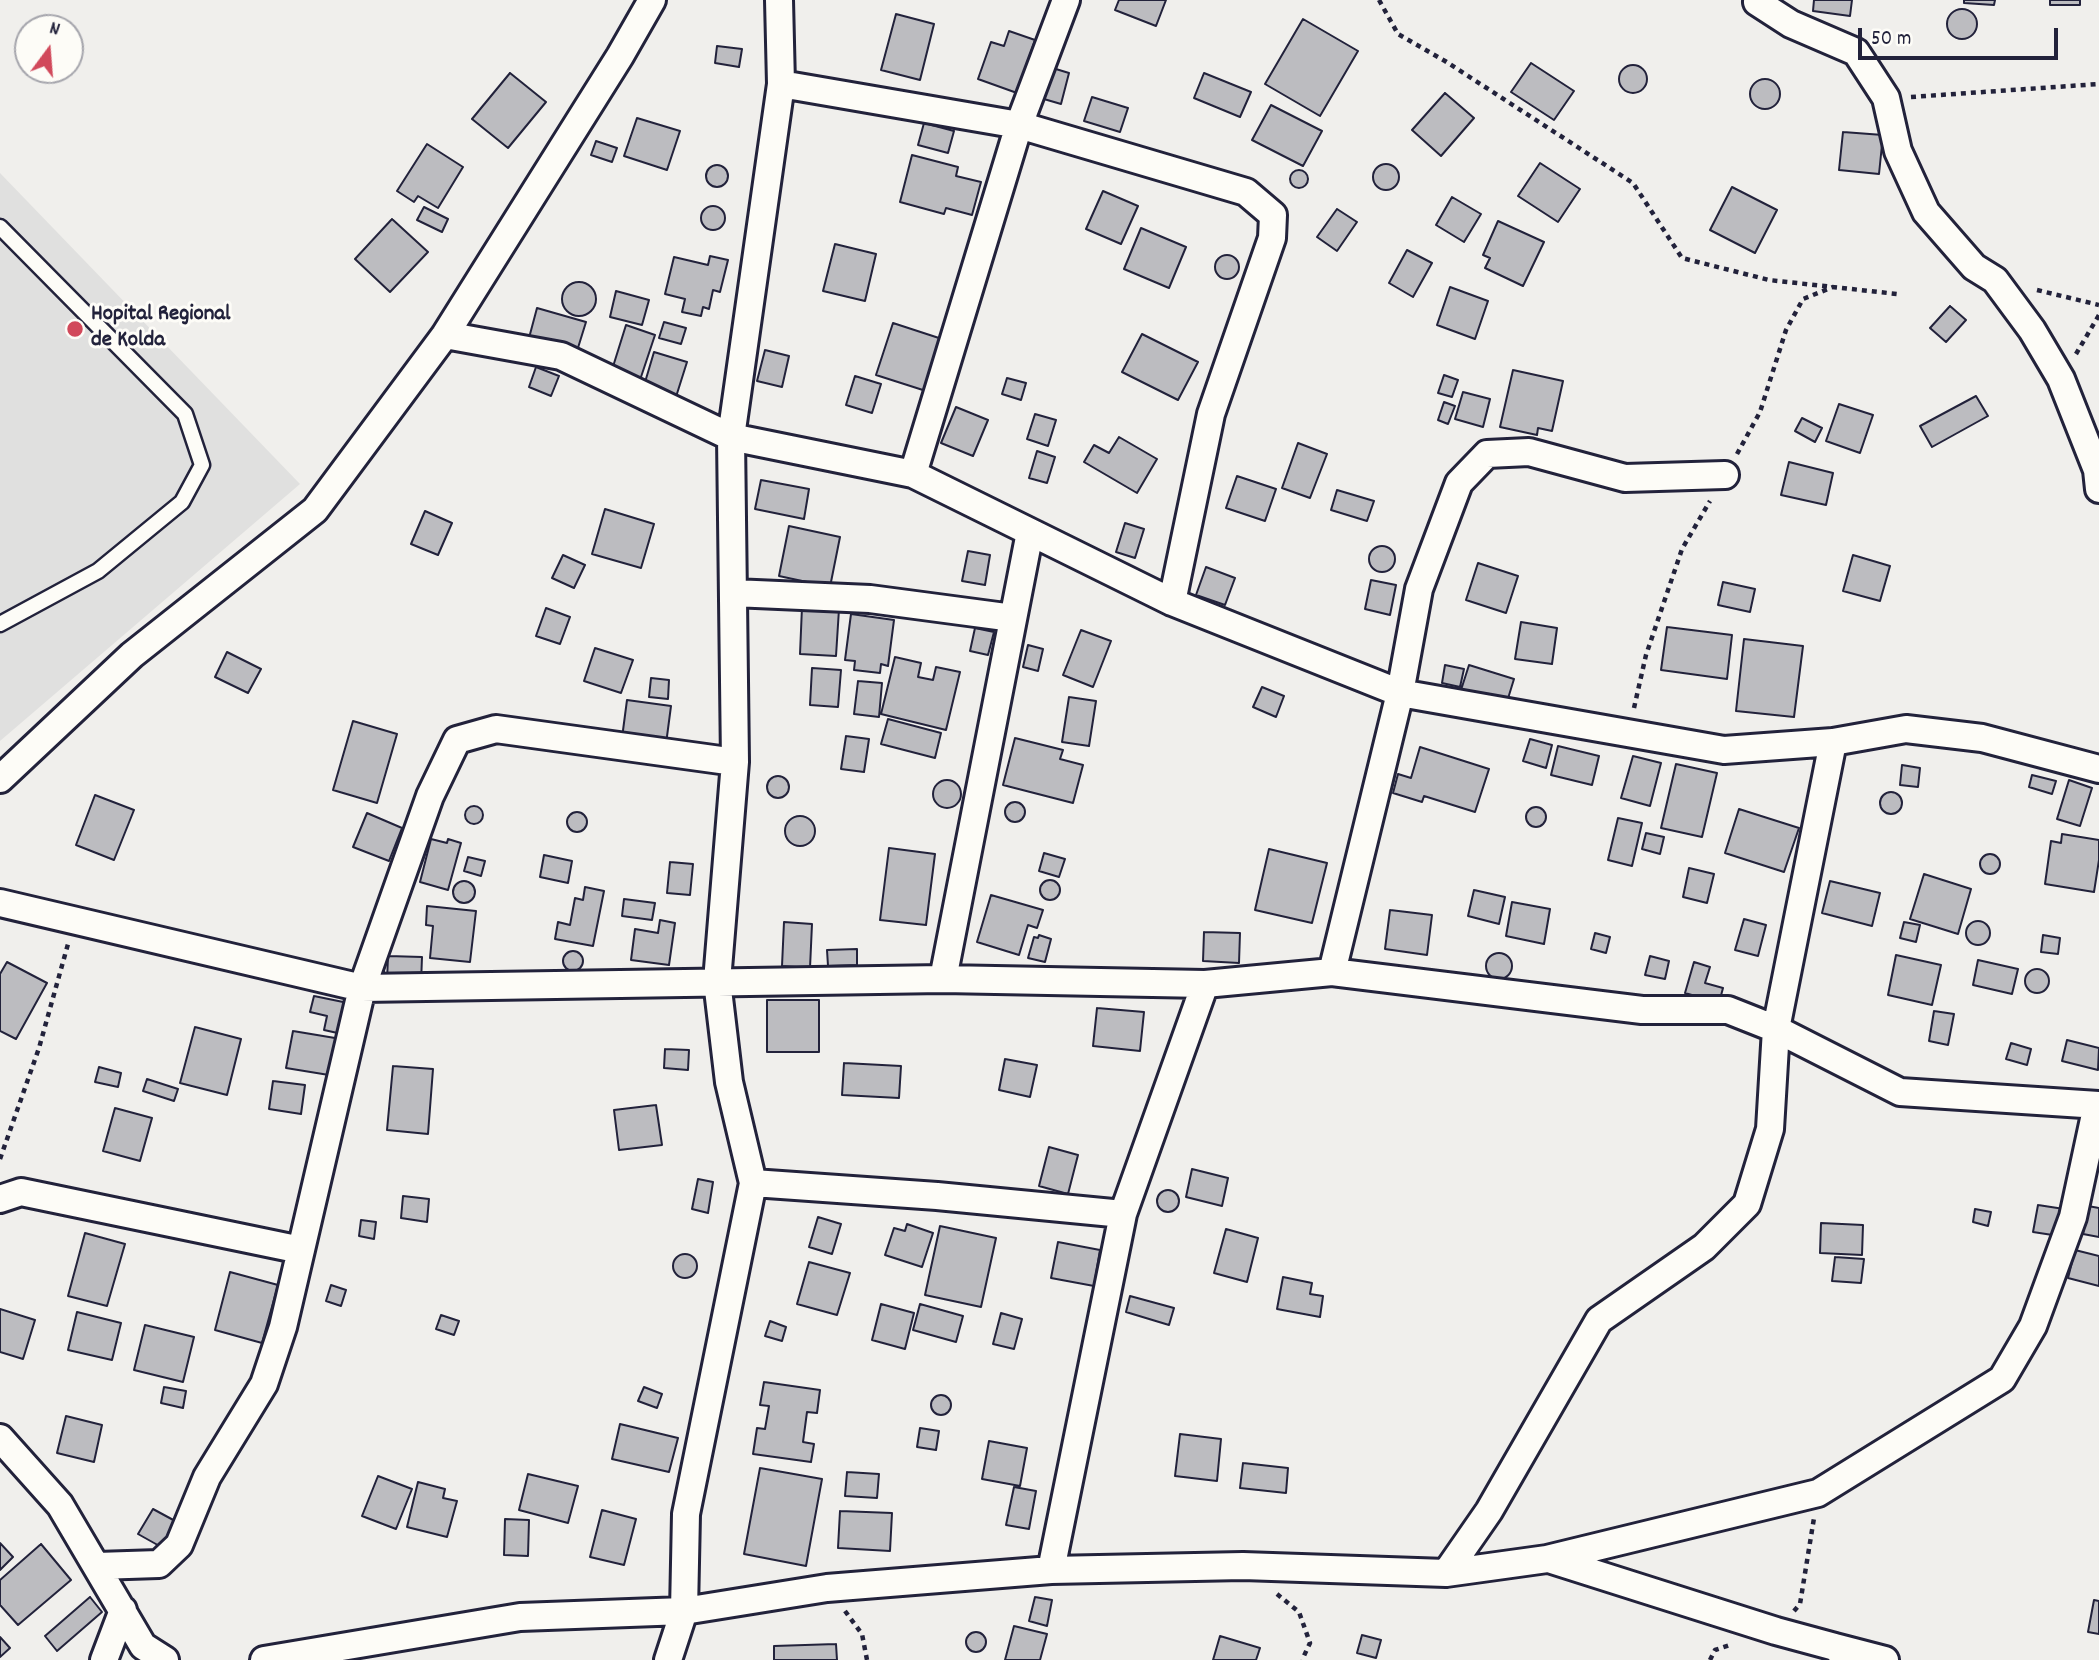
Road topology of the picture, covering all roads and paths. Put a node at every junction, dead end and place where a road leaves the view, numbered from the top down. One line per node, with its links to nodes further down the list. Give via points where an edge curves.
1 (652, 0): 15 (street)
2 (779, 0): 6 (street)
3 (1066, 0): 9 (street)
4 (1380, 0): 12 (path, via 1398,34 1633,183 1682,258 1769,280)
5 (1758, 0): 8 (street, via 1791,24 1856,52)
6 (781, 84): 9 (street); 17 (street)
7 (2099, 84): 8 (path)
8 (1886, 98): 11 (street, via 1898,151 1926,212 1974,267)
9 (1019, 125): 18 (street); 23 (street, via 1246,192 1273,215 1272,238 1211,414)
10 (0, 227): 25 (lane, via 185,414 202,465 182,502 97,571)
11 (1995, 281): 13 (path); 16 (street)
12 (1897, 294)
13 (2099, 305)
14 (2099, 315): 16 (path)
15 (445, 335): 17 (street, via 561,356); 30 (street, via 315,510 132,655)
16 (2061, 379): 20 (street, via 2097,471)
17 (731, 437): 18 (street); 22 (street)
18 (914, 474): 21 (street)
19 (1725, 475): 26 (street, via 1625,478 1528,452 1487,454 1459,483 1419,589)
20 (2099, 489)
21 (1030, 532): 23 (street); 24 (street)
22 (733, 593): 24 (street, via 870,598); 28 (street)
23 (1172, 602): 26 (street)
24 (1013, 618): 34 (street)
25 (0, 624)
26 (1400, 692): 27 (street, via 1724,750); 33 (street)
27 (1833, 742): 29 (street, via 1906,729 1982,738); 38 (street)
28 (735, 762): 35 (street); 37 (street, via 496,729 457,740 430,796)
29 (2099, 769)
30 (0, 779)
31 (0, 902): 32 (street)
32 (75, 920): 37 (street); 40 (path, via 39,1048)
33 (1332, 972): 36 (street); 38 (street, via 1642,1010 1728,1010)
34 (943, 979): 35 (street); 36 (street)
35 (717, 981): 37 (street); 41 (street, via 729,1082)
36 (1205, 984): 43 (street)
37 (362, 988): 44 (street)
38 (1776, 1029): 39 (street, via 1900,1092); 51 (street, via 1770,1129 1747,1204 1704,1247 1599,1320 1489,1511)
39 (2098, 1105): 46 (street, via 2073,1217 2033,1326 2002,1379)
40 (0, 1159)
41 (753, 1183): 43 (street); 54 (street, via 686,1514)
42 (0, 1199): 44 (street, via 21,1192)
43 (1123, 1214): 50 (street)
44 (302, 1250): 48 (street, via 264,1384 207,1477 178,1545 159,1564)
45 (0, 1437): 48 (street, via 60,1505)
46 (1818, 1493): 47 (street); 55 (path, via 1800,1604)
47 (1547, 1559): 51 (street); 55 (street)
48 (97, 1566): 53 (street)
49 (1243, 1566): 50 (street); 51 (street); 62 (path, via 1299,1612 1310,1643)
50 (1051, 1570): 52 (street)
51 (1446, 1573)
52 (827, 1588): 54 (street); 61 (path, via 862,1634)
53 (123, 1610): 57 (street); 58 (street, via 143,1646)
54 (684, 1611): 59 (street, via 520,1617); 60 (street)
55 (1776, 1632): 56 (street); 63 (path, via 1715,1650)
56 (1842, 1654): 64 (street)
57 (104, 1660)
58 (165, 1660)
59 (264, 1660)
60 (668, 1660)
61 (867, 1660)
62 (1302, 1660)
63 (1710, 1660)
64 (1885, 1660)

